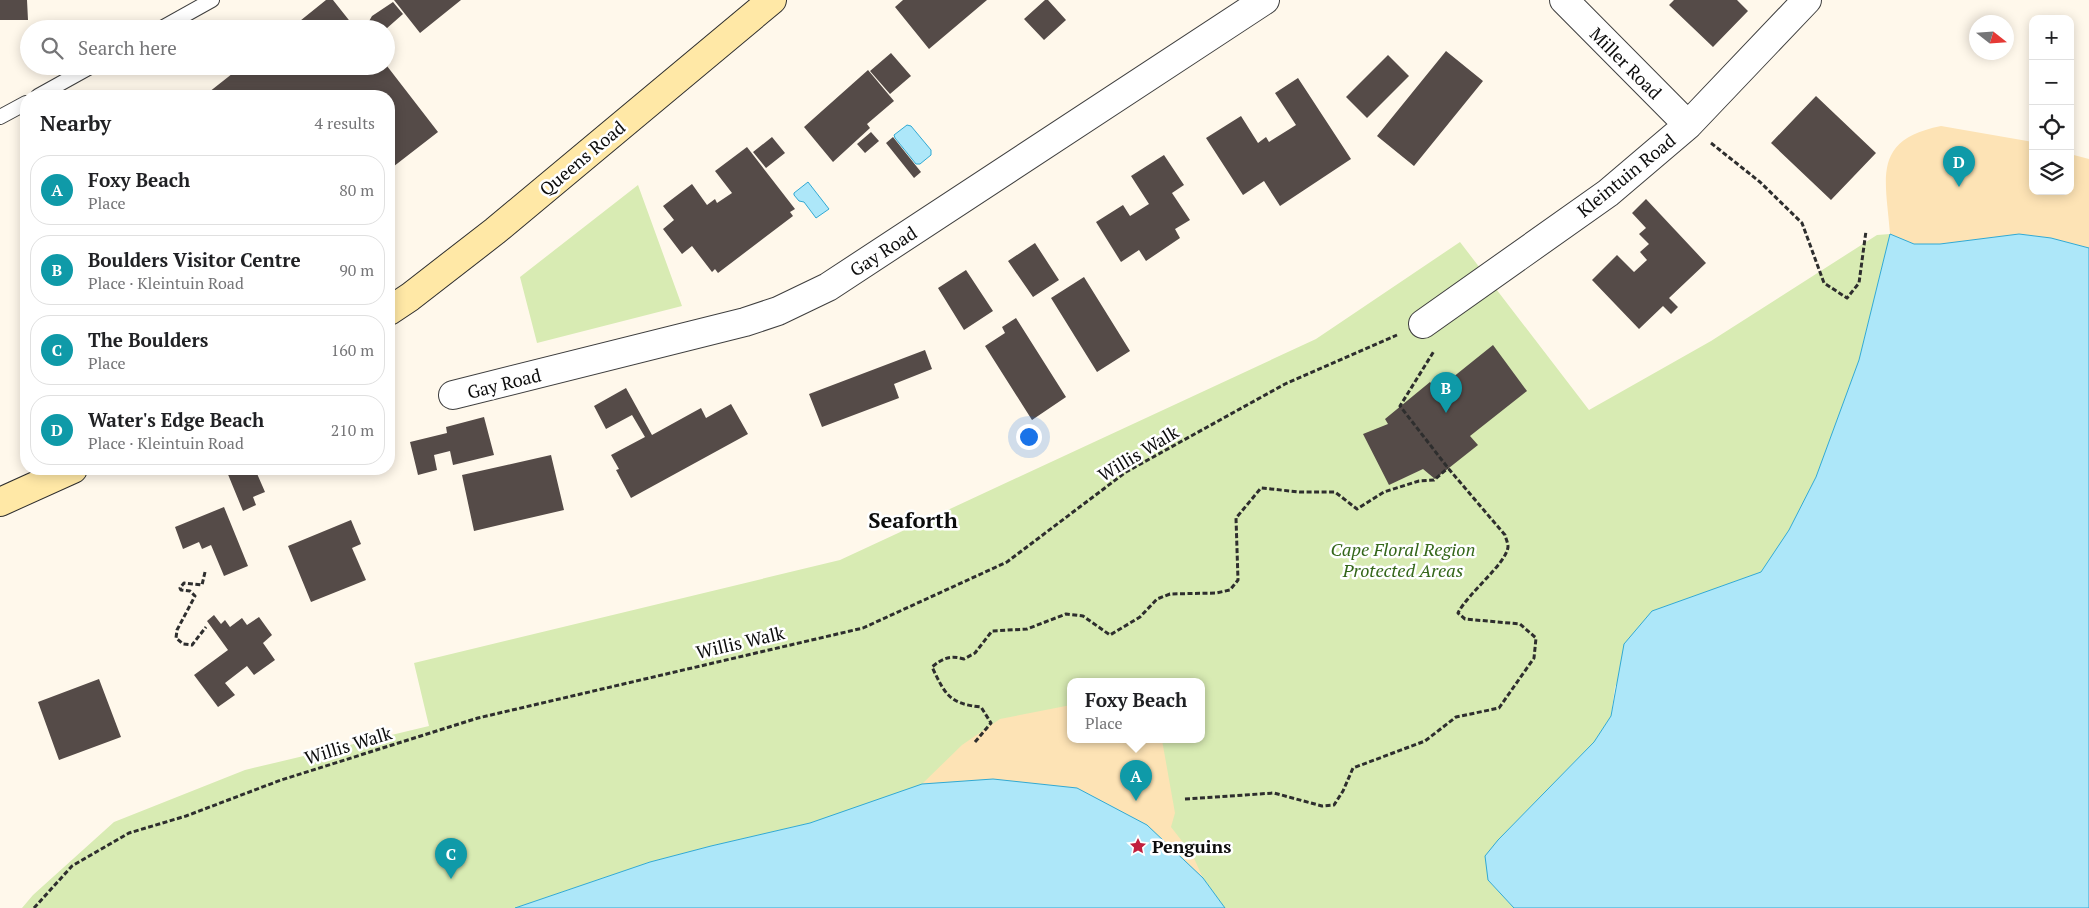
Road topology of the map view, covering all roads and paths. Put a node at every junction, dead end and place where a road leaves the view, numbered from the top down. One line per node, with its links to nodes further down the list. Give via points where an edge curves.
1 (212, 0): 6 (lane)
2 (772, 0): 13 (main road, Queens Road, via 495,231)
3 (1265, 0): 15 (street, Gay Road, via 828,287 778,311 745,322)
4 (1564, 0): 11 (street, Miller Road)
5 (1807, 0): 11 (street, Kleintuin Road)
6 (176, 20)
7 (76, 75): 8 (lane)
8 (49, 90)
9 (20, 106): 10 (lane)
10 (0, 117)
11 (1688, 125): 12 (path, via 1760,182 1802,223 1824,283 1848,298 1859,283); 14 (street, Kleintuin Road, via 1608,193)
12 (1866, 231)
13 (395, 307)
14 (1423, 324): 16 (path, via 1434,351 1400,406); 23 (path, Willis Walk, via 1285,384 1126,472 1008,562 863,628 478,718 281,780 186,816 129,833 72,866)
15 (454, 395)
16 (1448, 468): 21 (path, via 1434,480 1384,492 1357,509 1335,492 1261,488 1236,518 1238,580 1230,590 1170,594 1157,599 1140,617 1110,635 1083,616 1066,614 1027,628 992,630 975,654 964,659 952,656 932,667 944,692 962,706 981,707 991,723); 22 (path, via 1505,535 1508,545 1504,556 1463,602 1458,613 1465,619 1520,624 1536,638 1534,658 1499,708 1456,717 1425,741 1353,768 1334,805 1322,806 1274,793)
17 (60, 475): 18 (main road)
18 (0, 502)
19 (205, 572): 20 (path, via 202,585 184,583 180,588 195,596 176,638 183,644 192,645)
20 (206, 627)
21 (975, 742)
22 (1185, 799)
23 (34, 908)

